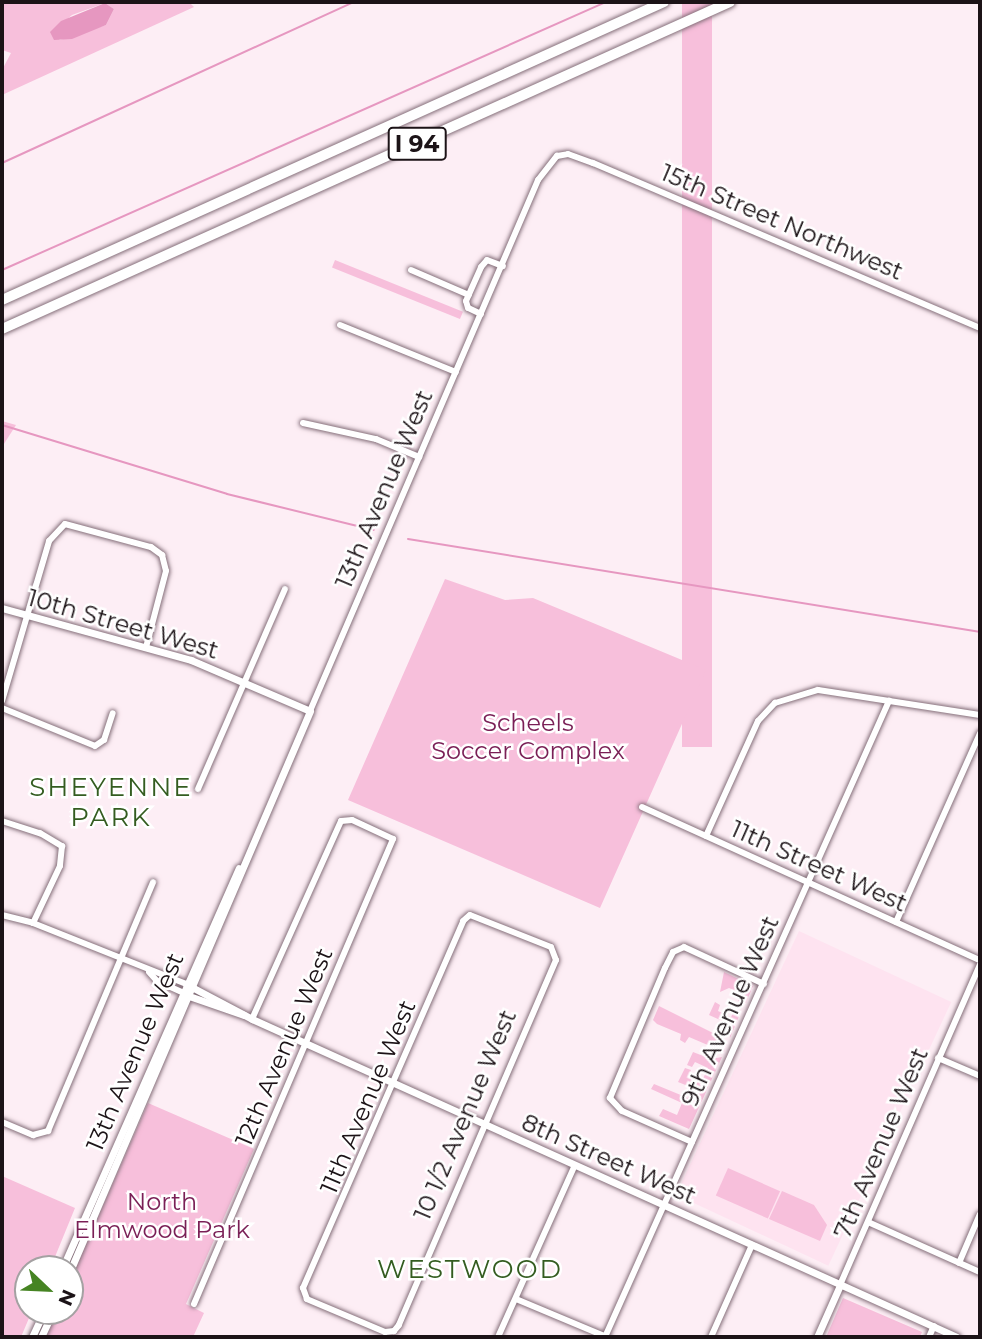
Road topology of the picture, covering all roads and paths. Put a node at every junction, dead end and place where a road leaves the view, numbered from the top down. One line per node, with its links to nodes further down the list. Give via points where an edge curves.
1 (664, 2): 7 (highway, I 94)
2 (730, 2): 11 (highway, I 94)
3 (568, 154): 4 (street, 13th Avenue West, via 556,156 543,169); 10 (street, 15th Street Northwest)
4 (503, 266): 6 (street, via 484,262); 8 (street, 13th Avenue West)
5 (411, 271): 6 (street)
6 (469, 295): 8 (street, via 466,305)
7 (2, 300)
8 (481, 314): 12 (street, 13th Avenue West)
9 (340, 325): 12 (street)
10 (980, 328)
11 (2, 329)
12 (456, 372): 14 (street, 13th Avenue West)
13 (303, 424): 14 (street, via 376,439)
14 (419, 457): 23 (street, 13th Avenue West)
15 (285, 589): 19 (street)
16 (2, 608): 17 (street, 10th Street West)
17 (29, 616): 18 (street, 10th Street West); 18 (street, via 49,541 57,528 72,525 151,547 162,555 166,572); 20 (street)
18 (146, 647): 19 (street, 10th Street West)
19 (245, 682): 23 (street, 10th Street West); 27 (street)
20 (2, 701)
21 (889, 701): 25 (street); 30 (street, via 818,690 775,703 758,721); 32 (street, 9th Avenue West)
22 (2, 708): 24 (street, via 95,746 104,740)
23 (310, 711): 42 (street, 13th Avenue West)
24 (113, 713)
25 (980, 715)
26 (980, 733): 36 (street)
27 (198, 789)
28 (642, 807): 30 (street, 11th Street West)
29 (2, 821): 37 (street, via 40,833 62,846 60,866)
30 (706, 836): 32 (street, 11th Street West)
31 (153, 882): 38 (street)
32 (809, 884): 36 (street, 11th Street West); 41 (street, 9th Avenue West)
33 (470, 915): 48 (street, 11th Avenue West, via 463,921); 50 (street, 10 1/2 Avenue West, via 555,953 556,960)
34 (6, 916): 35 (street, 8th Street West); 37 (street, 8th Street West)
35 (2, 922)
36 (896, 922): 39 (street, 11th Street West)
37 (33, 923): 38 (street, 8th Street West)
38 (122, 961): 40 (street, 8th Street West); 49 (street, via 43,1135)
39 (980, 962): 46 (street, 7th Avenue West)
40 (149, 972): 42 (street, 8th Street West); 43 (street, 8th Street West, via 157,981)
41 (764, 984): 51 (street, 9th Avenue West); 51 (street, via 692,948 679,948 665,968 610,1098 622,1111)
42 (190, 986): 43 (street, 13th Avenue West); 44 (street, 8th Street West)
43 (186, 994): 44 (street, 8th Street West); 57 (street, 13th Avenue West); 58 (street, 13th Avenue West)
44 (248, 1017): 45 (street, 8th Street West); 45 (street, 12th Avenue West, via 336,829 345,821 360,824 393,839 393,847)
45 (306, 1043): 48 (street, 8th Street West); 63 (street, 12th Avenue West)
46 (938, 1058): 47 (street); 55 (street, 7th Avenue West)
47 (980, 1076)
48 (395, 1083): 50 (street, 8th Street West); 65 (street, 11th Avenue West, via 303,1294 385,1332)
49 (2, 1122)
50 (483, 1123): 52 (street, 8th Street West); 65 (street, 10 1/2 Avenue West)
51 (692, 1142): 53 (street, 9th Avenue West)
52 (575, 1165): 53 (street, 8th Street West); 62 (street)
53 (664, 1205): 56 (street, 8th Street West); 67 (street, 9th Avenue West)
54 (980, 1214): 59 (street)
55 (868, 1222): 59 (street); 61 (street, 7th Avenue West)
56 (752, 1245): 61 (street, 8th Street West); 68 (street)
57 (68, 1255)
58 (77, 1255)
59 (959, 1263): 60 (street)
60 (980, 1272)
61 (840, 1285): 64 (street, 8th Street West); 69 (street, 7th Avenue West)
62 (516, 1299): 66 (street); 67 (street)
63 (194, 1304)
64 (934, 1326): 70 (street); 71 (street, 8th Street West)
65 (394, 1331)
66 (498, 1337)
67 (606, 1337)
68 (711, 1337)
69 (817, 1337)
70 (929, 1337)
71 (957, 1337)

